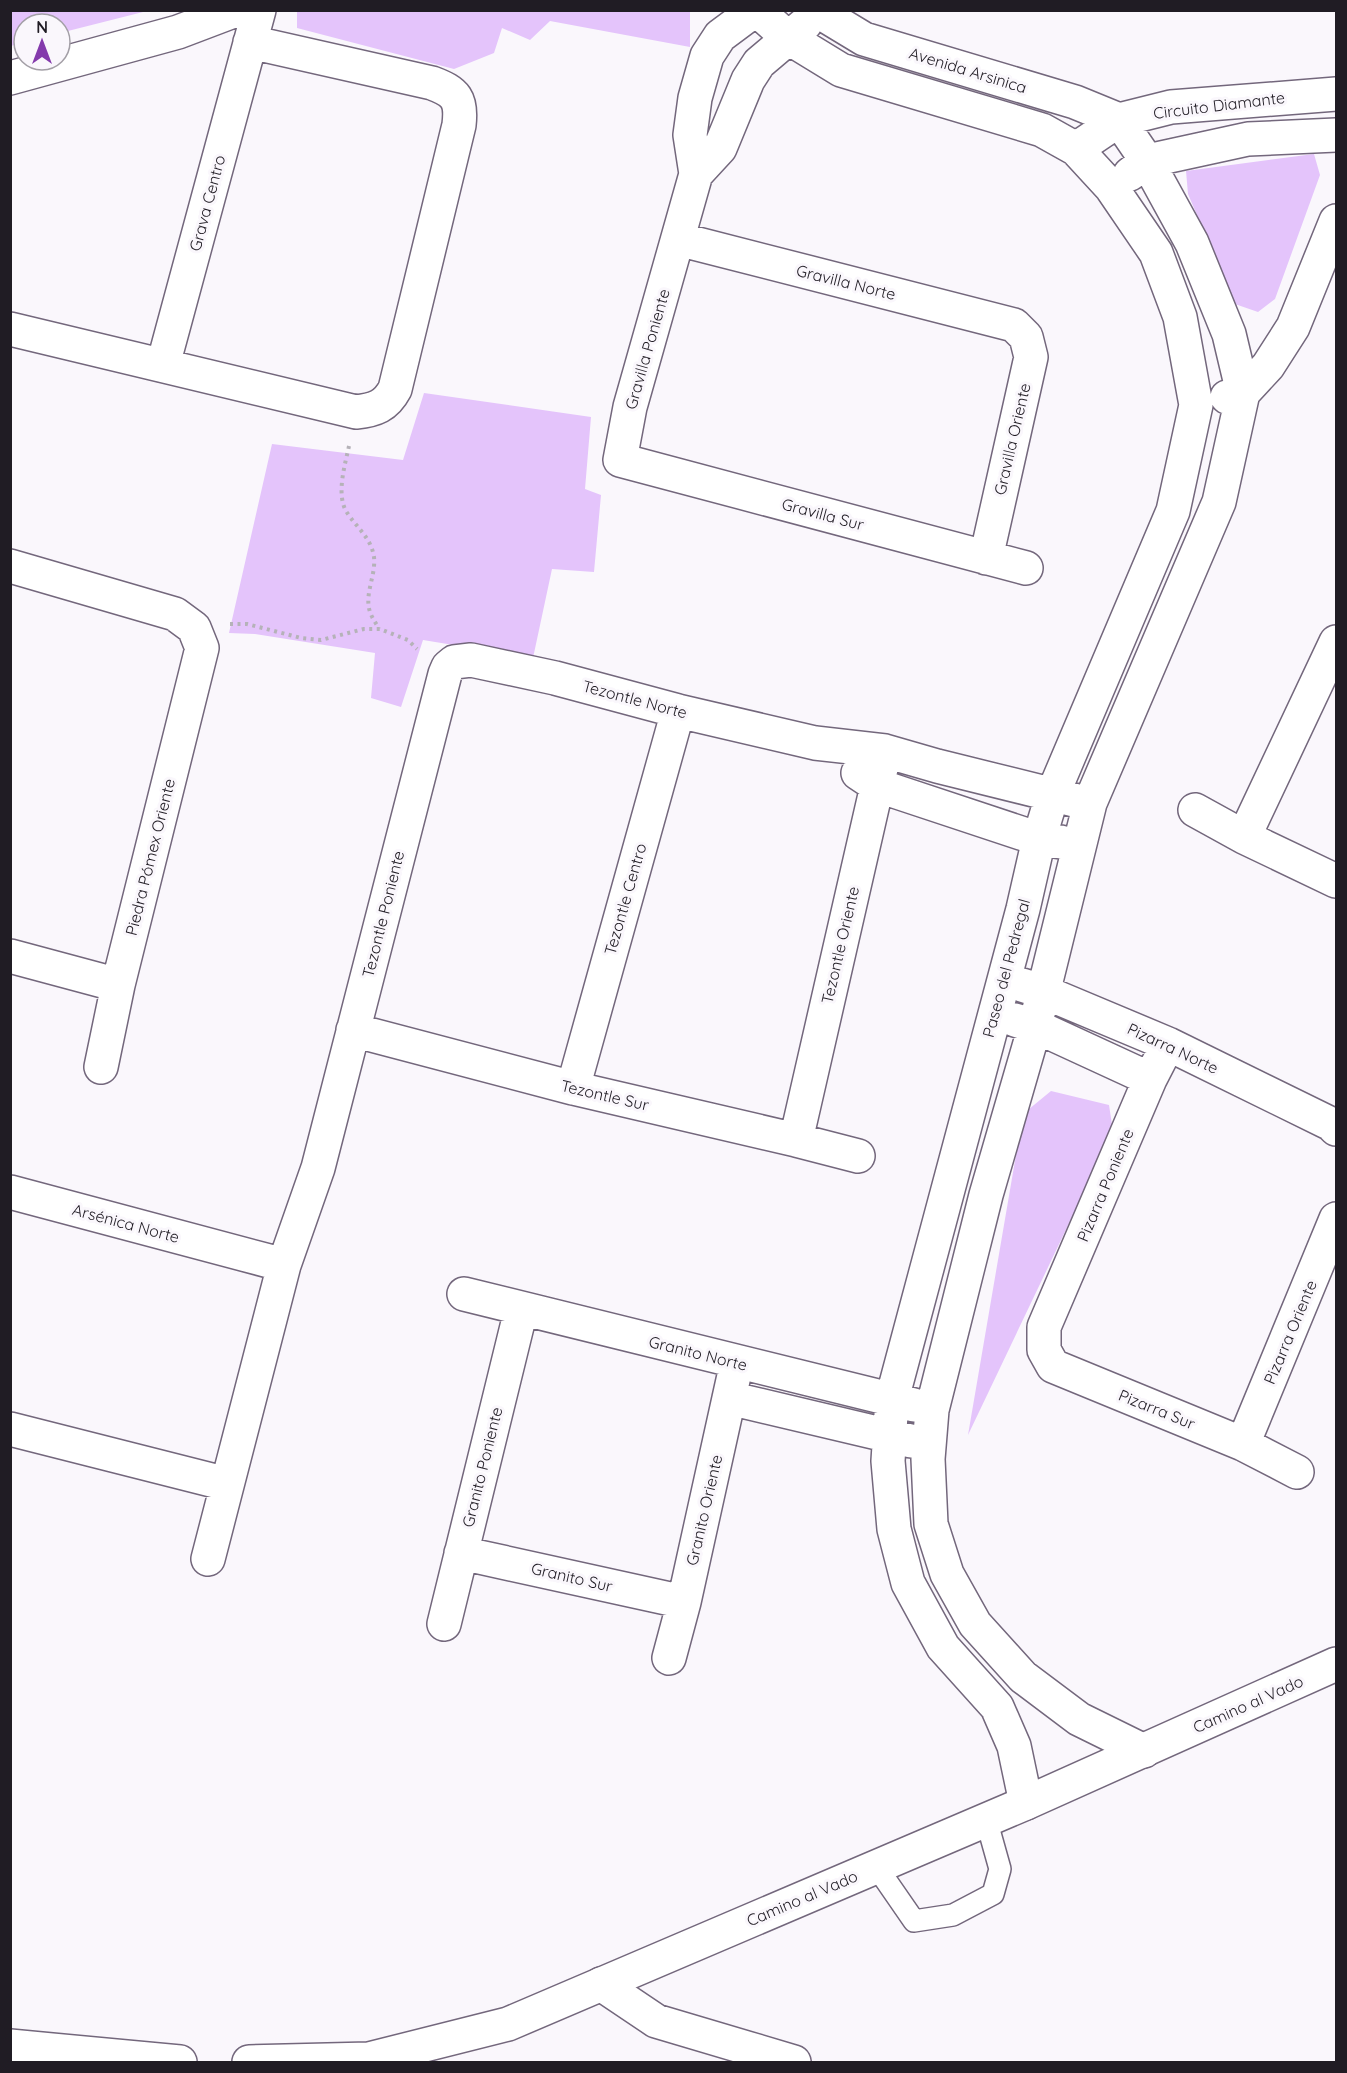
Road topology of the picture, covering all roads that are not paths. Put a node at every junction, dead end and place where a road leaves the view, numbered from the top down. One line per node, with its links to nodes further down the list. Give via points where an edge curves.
1 (236, 10): 7 (street, via 178,32)
2 (259, 10): 6 (street, Grava Centro)
3 (756, 10): 5 (street); 13 (street, via 720,36 706,56 694,98 690,135)
4 (817, 12): 5 (street); 9 (street, Avenida Arsinica, via 864,39 1075,102)
5 (787, 37): 11 (street, via 841,70 1042,130); 13 (street, via 759,63 720,148)
6 (250, 42): 19 (street, Grava Centro); 19 (street, via 432,83 457,97 459,125 395,390 382,406 356,412)
7 (10, 78)
8 (1336, 94): 9 (street, Circuito Diamante, via 1171,107)
9 (1119, 120): 11 (street, Circuito Diamante); 12 (street)
10 (1336, 135): 12 (street, via 1248,140)
11 (1076, 149): 14 (street, Paseo del Pedregal)
12 (1148, 161): 14 (street); 20 (street, via 1192,243 1229,334)
13 (696, 174): 16 (street, Gravilla Poniente)
14 (1111, 187): 21 (street, Paseo del Pedregal, via 1156,253 1180,316)
15 (1336, 220): 20 (street, via 1293,327 1268,366)
16 (678, 239): 17 (street, Gravilla Norte); 22 (street, Gravilla Poniente, via 630,407)
17 (1014, 325): 23 (street, Gravilla Oriente, via 1026,338 1031,357)
18 (10, 329): 19 (street)
19 (163, 365)
20 (1243, 393): 21 (street); 29 (street, via 1219,502)
21 (1196, 405): 28 (street, Paseo del Pedregal, via 1173,511)
22 (621, 460): 23 (street, Gravilla Sur)
23 (986, 558): 25 (street, Gravilla Sur)
24 (10, 566): 43 (street, Piedra Pómex Oriente, via 175,614 198,638)
25 (1026, 568)
26 (1336, 642): 37 (street)
27 (454, 662): 30 (street, Tezontle Norte, via 482,662); 47 (street, Tezontle Poniente, via 445,674)
28 (1107, 664): 29 (street); 34 (street, Paseo del Pedregal)
29 (1144, 675): 35 (street)
30 (678, 711): 31 (street, Tezontle Norte); 51 (street, Tezontle Centro)
31 (815, 743): 32 (street, Tezontle Norte); 33 (street, Tezontle Norte)
32 (885, 751): 33 (street, Tezontle Oriente); 34 (street, Tezontle Norte)
33 (876, 785): 38 (street, Tezontle Norte); 53 (street, Tezontle Oriente)
34 (1052, 796): 35 (street, Tezontle Norte); 38 (street, Paseo del Pedregal)
35 (1090, 803): 39 (street)
36 (1195, 810): 37 (street)
37 (1244, 837): 40 (street)
38 (1039, 839): 39 (street, Tezontle Norte); 42 (street, Paseo del Pedregal)
39 (1079, 844): 44 (street)
40 (1336, 881)
41 (10, 956): 43 (street)
42 (1004, 980): 44 (street, Pizarra Norte); 45 (street, Paseo del Pedregal)
43 (118, 985): 49 (street, Piedra Pómex Oriente)
44 (1044, 992): 46 (street); 48 (street, Pizarra Norte)
45 (994, 1015): 46 (street); 63 (street, Paseo del Pedregal)
46 (1035, 1026): 50 (street); 64 (street, via 986,1195)
47 (353, 1030): 51 (street, Tezontle Sur); 57 (street, Tezontle Poniente, via 318,1168)
48 (1168, 1044): 50 (street, Pizarra Poniente); 52 (street, Pizarra Norte)
49 (101, 1067)
50 (1150, 1079): 60 (street, Pizarra Poniente)
51 (573, 1088): 53 (street, Tezontle Sur)
52 (1336, 1129)
53 (796, 1140): 54 (street, Tezontle Sur)
54 (858, 1156)
55 (10, 1192): 57 (street, Arsénica Norte)
56 (1336, 1219): 67 (street, Pizarra Oriente)
57 (284, 1265): 70 (street, Tezontle Poniente)
58 (464, 1294): 59 (street, Granito Norte)
59 (521, 1310): 61 (street, Granito Norte); 71 (street, Granito Poniente)
60 (1044, 1327): 67 (street, Pizarra Sur, via 1044,1350 1053,1366)
61 (737, 1362): 62 (street, Granito Oriente); 63 (street, Granito Norte)
62 (729, 1398): 66 (street); 73 (street, Granito Oriente)
63 (892, 1399): 64 (street, Granito Norte); 66 (street, Paseo del Pedregal)
64 (932, 1410): 68 (street)
65 (10, 1429): 70 (street)
66 (890, 1435): 68 (street); 78 (street, Paseo del Pedregal, via 888,1461 894,1529 908,1582 943,1647 997,1707 1014,1746)
67 (1243, 1444): 69 (street, Pizarra Sur)
68 (929, 1446): 77 (street, via 931,1524 947,1574 975,1624 1023,1677 1079,1719)
69 (1298, 1472)
70 (227, 1484): 72 (street, Tezontle Poniente)
71 (461, 1553): 73 (street, Granito Sur); 74 (street, Granito Poniente)
72 (208, 1559)
73 (684, 1602): 75 (street, Granito Oriente)
74 (444, 1624)
75 (669, 1658)
76 (1336, 1664): 77 (street, Camino al Vado)
77 (1144, 1751): 78 (street, Camino al Vado)
78 (1026, 1803): 79 (street, Camino al Vado)
79 (986, 1819): 80 (street, Camino al Vado); 80 (lane, via 1000,1869 993,1894 953,1915 914,1922)
80 (876, 1866): 81 (street, Camino al Vado)
81 (601, 1984): 84 (street, Camino al Vado, via 508,2024 369,2058); 85 (street, via 656,2021)
82 (10, 2046): 83 (street)
83 (180, 2062)
84 (249, 2062)
85 (794, 2062)

